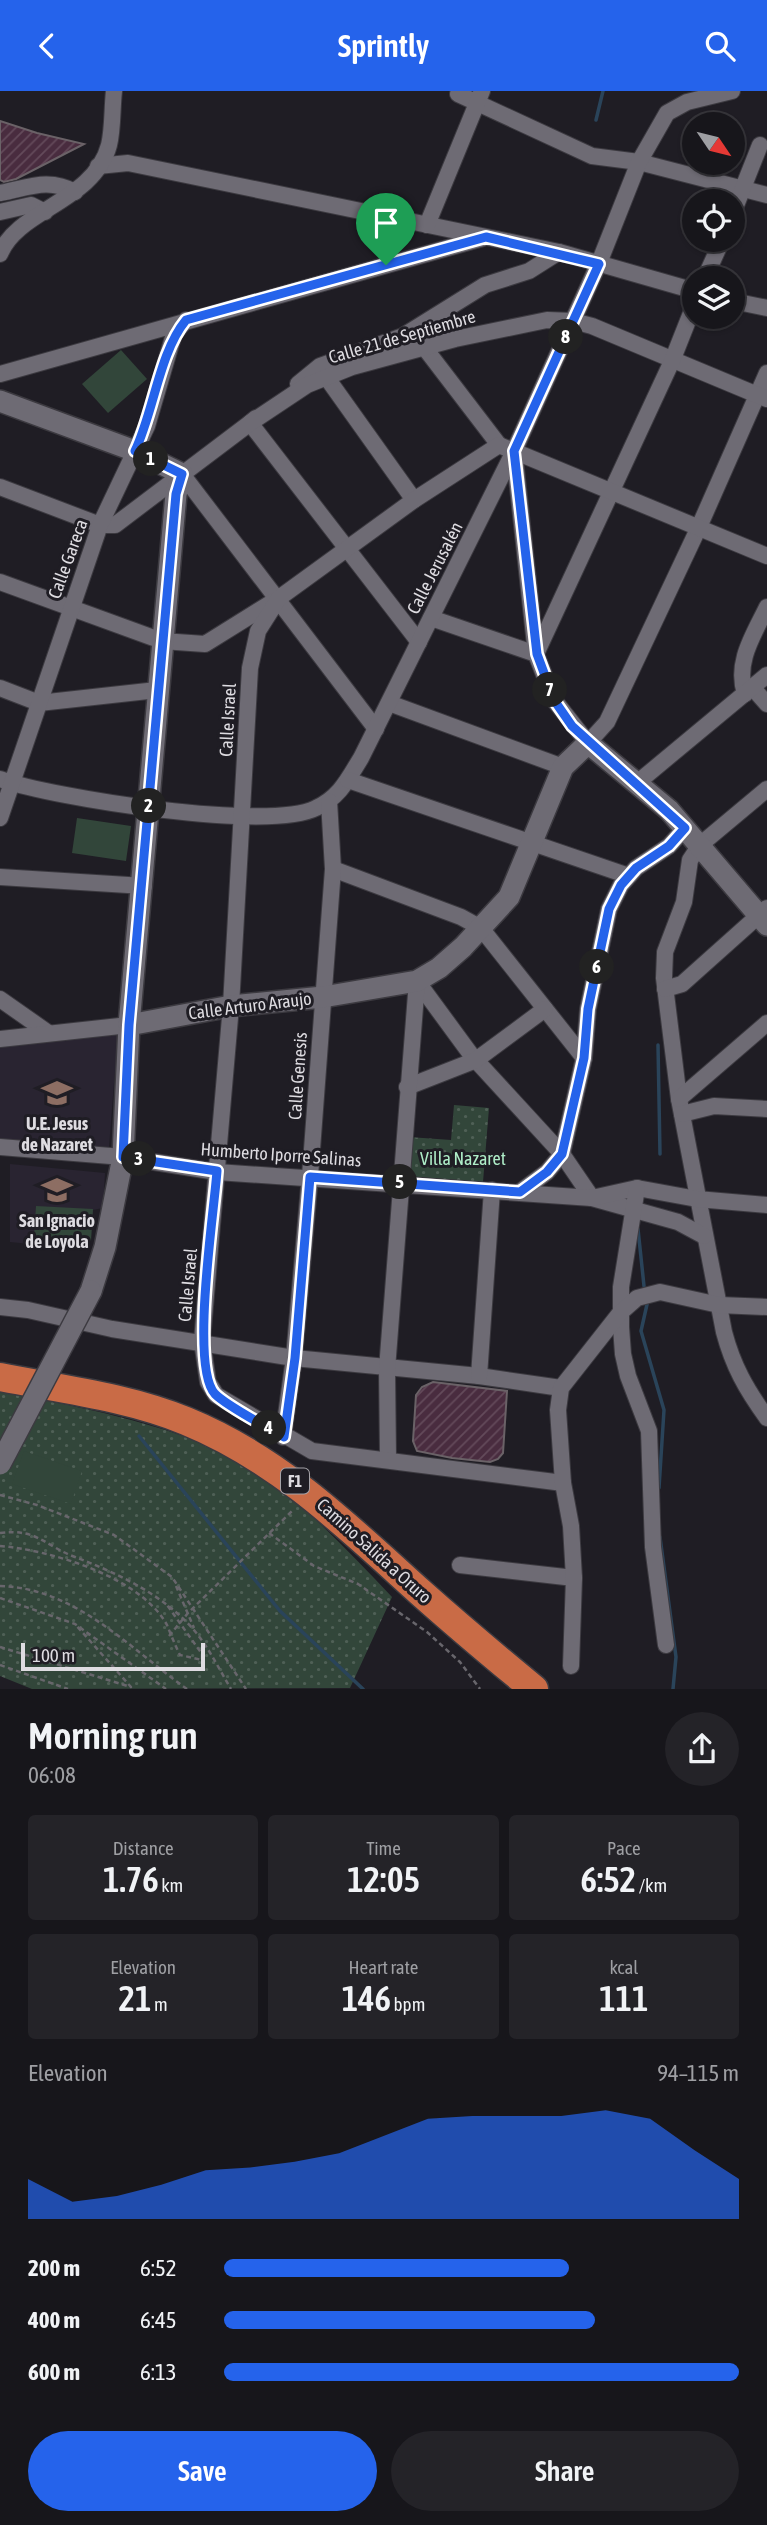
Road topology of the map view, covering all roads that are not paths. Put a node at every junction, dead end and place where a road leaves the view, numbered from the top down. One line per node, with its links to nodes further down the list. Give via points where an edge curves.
1 (114, 91): 7 (street, via 109,145)
2 (732, 91): 6 (street, Calle Jerusalén, via 687,102 667,113)
3 (458, 95): 4 (street)
4 (480, 97): 6 (street, via 592,156); 14 (street)
5 (760, 145): 8 (street)
6 (639, 162): 8 (street); 18 (street, Calle Jerusalén)
7 (98, 166): 9 (street); 14 (street, via 128,163)
8 (744, 188): 11 (street)
9 (75, 192): 10 (street, via 48,182); 13 (street)
10 (0, 193)
11 (767, 195)
12 (0, 212): 13 (street, via 31,205)
13 (45, 212): 17 (street, via 24,223 5,241)
14 (427, 225): 15 (street)
15 (486, 237): 16 (street); 22 (street)
16 (559, 252): 18 (street); 32 (street, via 529,271 485,285 403,336 320,366)
17 (0, 254)
18 (599, 264): 19 (street); 23 (street, Calle Jerusalén)
19 (682, 287)
20 (745, 303): 21 (street)
21 (767, 309)
22 (186, 320): 28 (street); 34 (street, Calle Gareca, via 174,334)
23 (573, 321): 25 (street, Calle 21 de Septiembre, via 548,320); 26 (street, Calle 21 de Septiembre); 35 (street, Calle Jerusalén)
24 (685, 329): 26 (street)
25 (424, 347): 29 (street, Calle 21 de Septiembre); 33 (street)
26 (672, 361): 30 (street, Calle 21 de Septiembre); 38 (street)
27 (767, 373): 30 (street)
28 (0, 374)
29 (327, 378): 32 (street, Calle 21 de Septiembre, via 307,385); 39 (street)
30 (762, 397): 41 (street)
31 (0, 401): 34 (main road)
32 (250, 423): 36 (street, Calle 21 de Septiembre); 42 (street)
33 (499, 445): 35 (street); 39 (street, Calle Israel)
34 (135, 451): 36 (main road); 40 (street, Calle Gareca)
35 (514, 451): 38 (street); 48 (street, Calle Jerusalén); 51 (street)
36 (182, 474): 40 (street, Calle 21 de Septiembre, via 115,525); 45 (street); 49 (main road, via 176,494)
37 (0, 488): 40 (street)
38 (612, 491): 41 (street); 51 (street)
39 (414, 500): 42 (street, Calle Israel)
40 (100, 525): 47 (street, Calle Gareca)
41 (699, 527): 43 (street); 60 (street, via 607,722)
42 (347, 548): 45 (street, Calle Israel); 50 (street)
43 (767, 556)
44 (0, 583): 47 (street)
45 (279, 598): 49 (street, via 205,644); 59 (street); 68 (street, Calle Israel, via 258,631 250,668)
46 (767, 607): 55 (street, via 743,659 740,676)
47 (71, 609): 49 (street); 56 (street, Calle Gareca)
48 (431, 618): 50 (street, Calle Jerusalén); 51 (street)
49 (162, 641): 54 (main road)
50 (419, 642): 57 (street, Calle Jerusalén)
51 (537, 654): 60 (street, via 554,700)
52 (767, 675): 55 (street)
53 (0, 688): 56 (street)
54 (157, 691): 56 (street); 67 (main road)
55 (748, 691): 58 (street); 64 (street)
56 (38, 703): 63 (street, Calle Gareca)
57 (389, 703): 59 (street, Calle Jerusalén); 61 (street)
58 (767, 704)
59 (376, 729): 62 (street, Calle Jerusalén)
60 (588, 743): 61 (main road); 64 (main road)
61 (564, 767): 71 (main road, Calle Arturo Araujo)
62 (348, 780): 66 (street, Calle Jerusalén); 71 (street)
63 (6, 781): 67 (street, Calle Jerusalén, via 100,803); 69 (street, Calle Gareca)
64 (637, 783): 70 (main road)
65 (767, 789): 72 (street)
66 (329, 801): 68 (street, Calle Jerusalén, via 313,810 282,815); 73 (street, Calle Genesis)
67 (149, 807): 68 (street, Calle Jerusalén); 76 (main road)
68 (242, 815): 83 (street, Calle Israel)
69 (0, 818)
70 (685, 828): 72 (main road); 74 (street)
71 (530, 841): 74 (street); 78 (main road, Calle Arturo Araujo, via 509,897)
72 (700, 845): 77 (main road); 80 (street, via 690,860 684,902 665,952)
73 (333, 869): 78 (street); 81 (street, Calle Genesis)
74 (629, 876): 89 (street, via 609,909 588,1009)
75 (0, 877): 76 (street)
76 (144, 886): 86 (main road)
77 (764, 916): 80 (street, via 681,984)
78 (481, 928): 79 (main road, Calle Arturo Araujo, via 439,968); 84 (street)
79 (416, 981): 81 (main road, Calle Arturo Araujo); 90 (street); 91 (street)
80 (666, 989): 92 (street)
81 (323, 997): 83 (main road, Calle Arturo Araujo); 98 (street, Calle Genesis)
82 (0, 999): 87 (street)
83 (231, 1006): 86 (main road, Calle Arturo Araujo); 97 (street, Calle Israel)
84 (545, 1009): 89 (street); 90 (street)
85 (767, 1023): 92 (street)
86 (129, 1025): 87 (street, Calle Arturo Araujo); 96 (main road)
87 (47, 1032): 88 (street, Calle Arturo Araujo)
88 (0, 1039)
89 (584, 1058): 95 (street)
90 (475, 1060): 91 (street); 95 (street)
91 (407, 1087): 99 (street)
92 (680, 1107): 93 (street); 104 (street)
93 (767, 1109)
94 (0, 1147): 96 (street, Humberto Iporre Salinas)
95 (562, 1154): 102 (street); 103 (street)
96 (123, 1157): 97 (street, Humberto Iporre Salinas); 121 (main road, bridge, via 91,1291)
97 (217, 1171): 98 (street, Humberto Iporre Salinas); 112 (street, Calle Israel)
98 (310, 1177): 99 (street, Humberto Iporre Salinas); 113 (street, Calle Genesis)
99 (400, 1182): 101 (street, Humberto Iporre Salinas); 114 (street)
100 (637, 1188): 103 (street, Humberto Iporre Salinas); 104 (street, Humberto Iporre Salinas); 106 (street)
101 (492, 1190): 102 (street, Humberto Iporre Salinas); 115 (street)
102 (520, 1192): 103 (street, Humberto Iporre Salinas)
103 (592, 1198): 106 (street)
104 (697, 1199): 105 (street, Humberto Iporre Salinas); 107 (street)
105 (767, 1205)
106 (632, 1208): 107 (street, via 678,1222); 111 (street)
107 (704, 1236): 108 (street)
108 (719, 1305): 110 (street); 111 (street, via 660,1292 637,1298); 118 (street, via 732,1362)
109 (0, 1307): 112 (street)
110 (767, 1307)
111 (621, 1311): 117 (street); 125 (street, via 622,1355 649,1431 653,1547)
112 (202, 1341): 113 (street); 119 (street, Calle Israel, via 208,1383 216,1395)
113 (295, 1358): 114 (street); 119 (street, Calle Genesis)
114 (387, 1369): 115 (street); 120 (street)
115 (479, 1376): 117 (street)
116 (0, 1377): 127 (highway, Camino Salida a Oruro / F1, via 110,1399 184,1420 258,1456 329,1510)
117 (561, 1388): 122 (street)
118 (767, 1417)
119 (284, 1437): 120 (street, via 312,1451)
120 (388, 1458): 122 (street)
121 (0, 1464)
122 (563, 1483): 124 (street)
123 (460, 1565): 124 (street)
124 (574, 1578): 126 (street)
125 (666, 1645)
126 (571, 1666)
127 (534, 1689)

